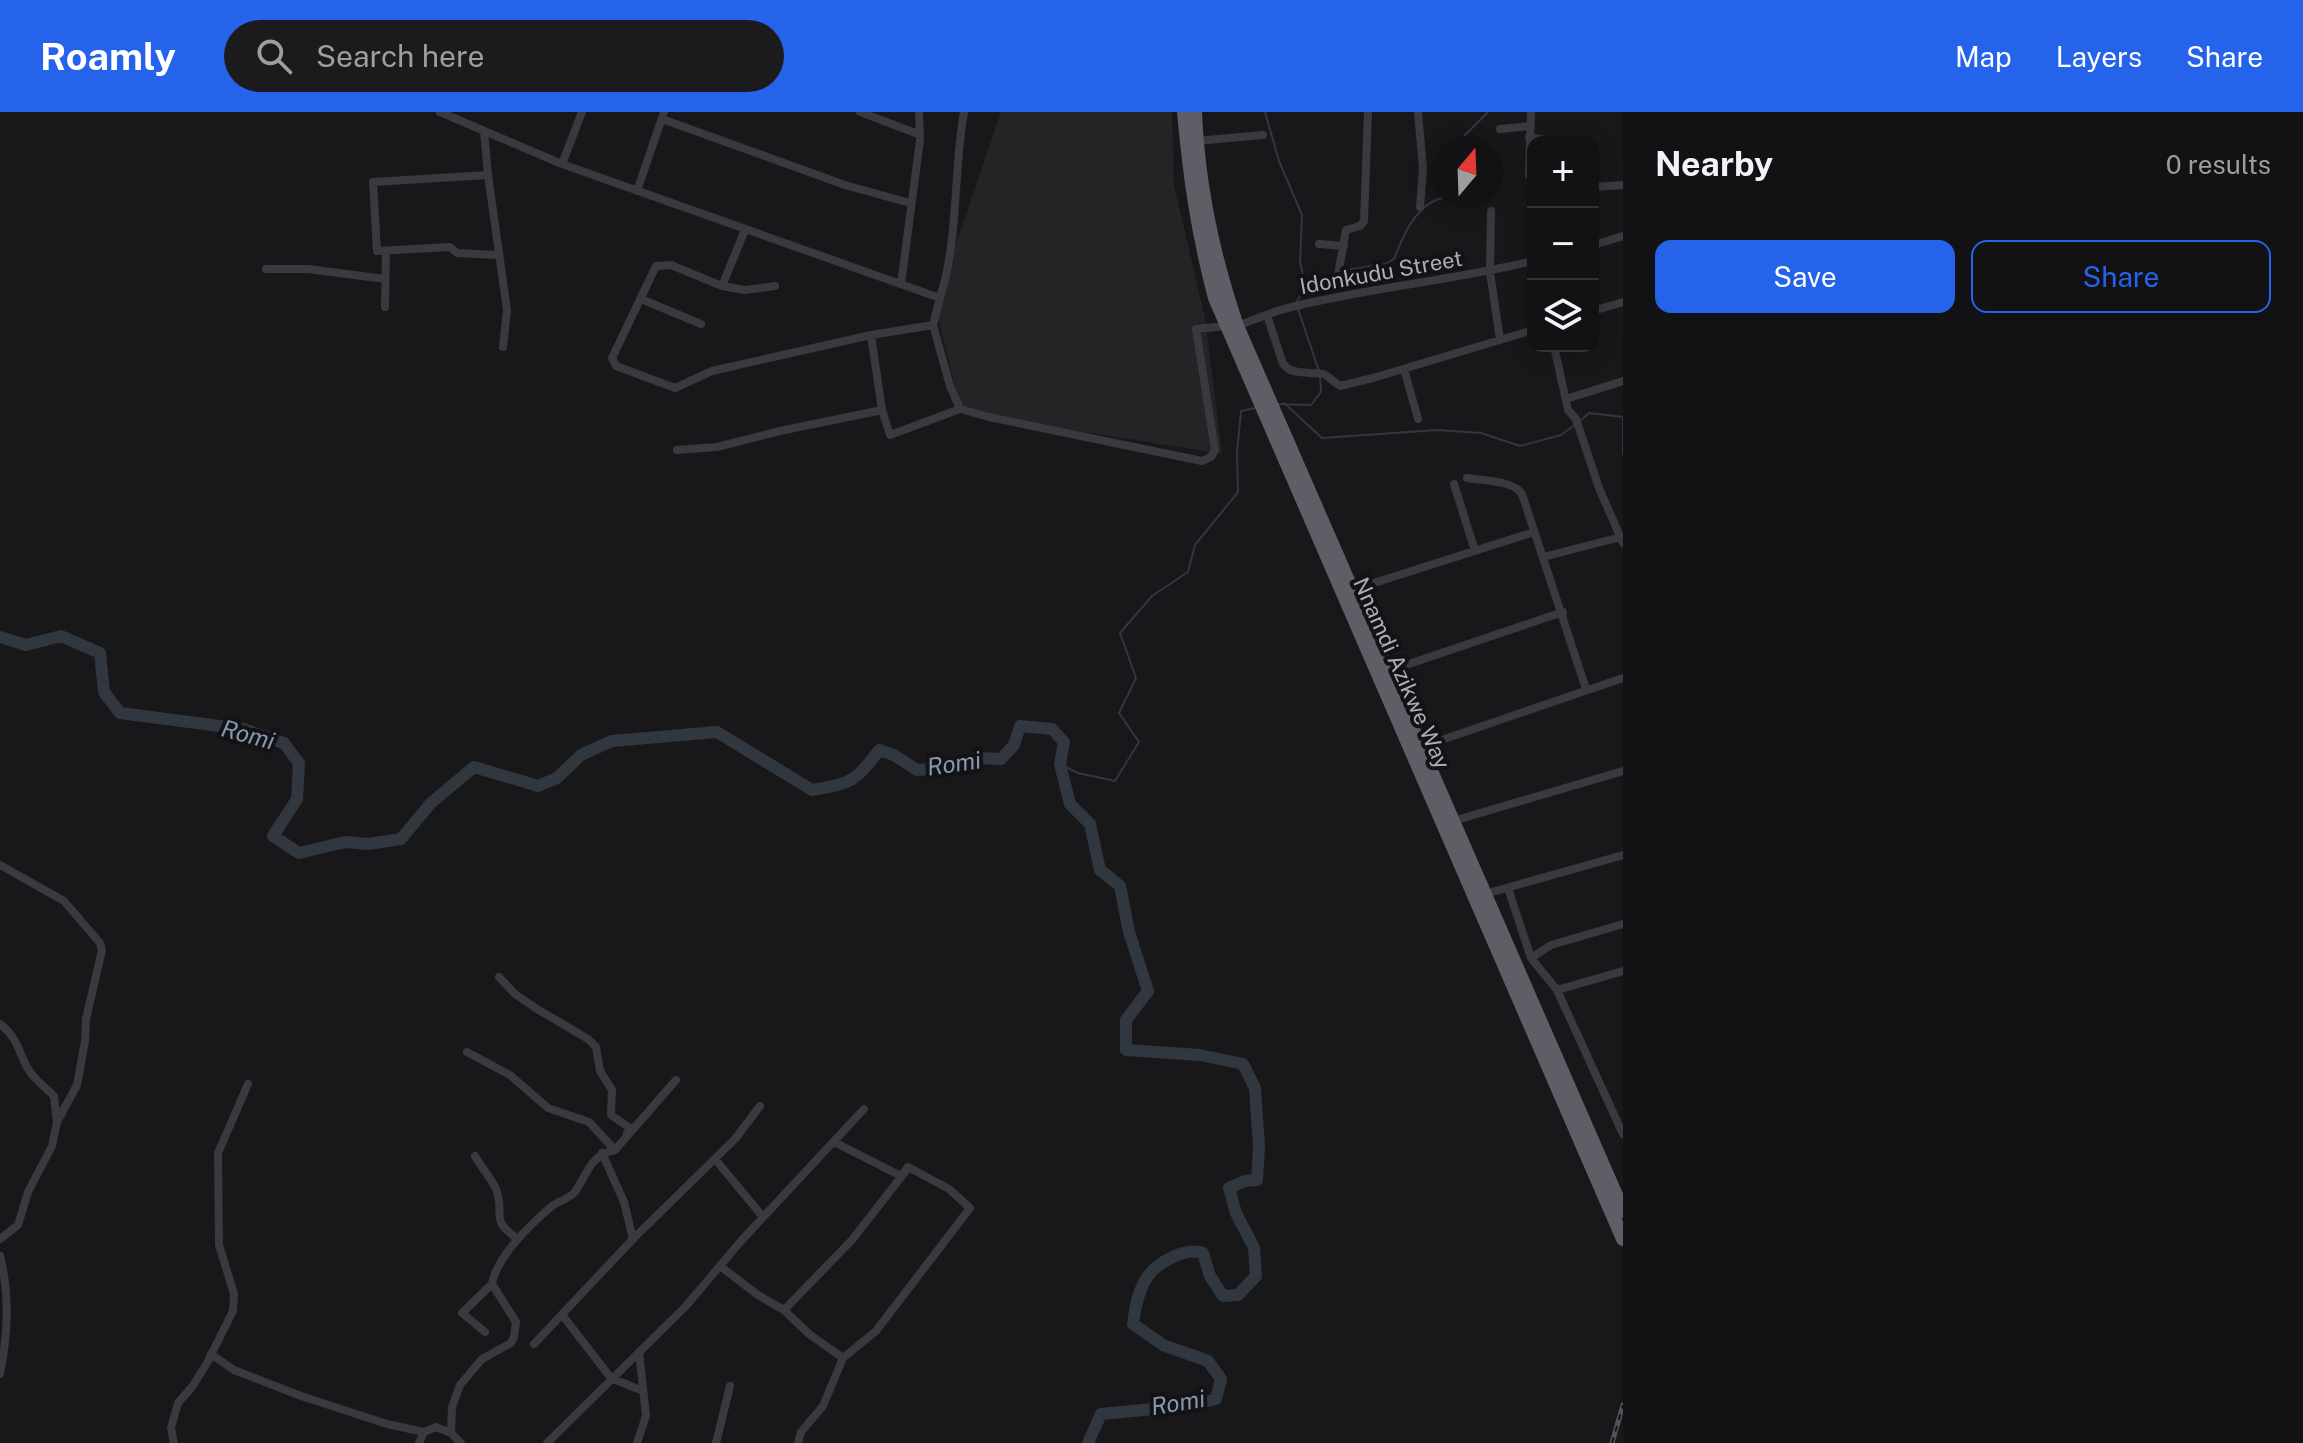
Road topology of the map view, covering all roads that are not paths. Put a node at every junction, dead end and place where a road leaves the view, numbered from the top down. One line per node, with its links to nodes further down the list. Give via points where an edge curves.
1 (440, 112): 14 (street)
2 (582, 112): 19 (street)
3 (860, 112): 15 (street)
4 (919, 112): 15 (street)
5 (964, 112): 42 (street)
6 (1184, 112): 50 (highway, Nnamdi Azikwe Way, via 1200,242 1215,298)
7 (1195, 112): 18 (highway, Nnamdi Azikwe Way)
8 (1368, 112): 31 (street, via 1364,221 1346,230)
9 (1418, 112): 25 (street)
10 (1531, 112): 12 (street)
11 (663, 116): 23 (street); 24 (street, via 845,185)
12 (1530, 126): 13 (street); 17 (street)
13 (1500, 129)
14 (484, 131): 19 (street); 20 (street)
15 (918, 134): 24 (street)
16 (1263, 135): 18 (street)
17 (1529, 136)
18 (1196, 141): 50 (highway, Nnamdi Azikwe Way, via 1212,246)
19 (562, 164): 23 (street)
20 (488, 175): 32 (street, via 373,182 377,251); 33 (street)
21 (1623, 185): 22 (street)
22 (1599, 187)
23 (637, 191): 27 (street)
24 (910, 203): 39 (street)
25 (1420, 207)
26 (1491, 211): 36 (street)
27 (745, 230): 39 (street); 40 (street)
28 (1623, 236): 29 (street)
29 (1599, 243)
30 (1319, 244): 31 (street)
31 (1344, 246): 37 (street)
32 (386, 252): 33 (street, via 450,247 457,253); 38 (street)
33 (499, 253): 54 (street, via 507,310)
34 (1527, 263): 36 (street, Idonkudu Street)
35 (266, 269): 38 (street)
36 (1490, 272): 47 (street, Idonkudu Street); 53 (street)
37 (1338, 275)
38 (385, 279): 45 (street)
39 (901, 284): 42 (street)
40 (722, 286): 41 (street); 43 (street, via 656,266)
41 (775, 286)
42 (940, 298): 49 (street)
43 (641, 299): 48 (street); 52 (street, via 612,362 675,388 712,371)
44 (1623, 302): 46 (street)
45 (385, 307)
46 (1599, 309)
47 (1267, 315): 50 (street, Idonkudu Street); 56 (street, via 1283,364 1290,370 1320,374 1340,386)
48 (701, 324)
49 (933, 325): 52 (street); 59 (street)
50 (1232, 326): 59 (street, Idonkudu Street, via 1196,329 1215,450 1202,461); 69 (highway, Nnamdi Azikwe Way); 79 (highway, Nnamdi Azikwe Way)
51 (1527, 332): 53 (street)
52 (871, 335): 60 (street)
53 (1500, 340): 56 (street)
54 (503, 347)
55 (1555, 352): 58 (street)
56 (1404, 369): 61 (street)
57 (1623, 381): 58 (street)
58 (1566, 399): 66 (street)
59 (960, 409): 60 (street, via 890,435)
60 (882, 410): 62 (street, via 717,447)
61 (1418, 419)
62 (677, 450)
63 (1467, 478): 65 (street, via 1518,488)
64 (1454, 484): 67 (street)
65 (1534, 532): 67 (street); 68 (street)
66 (1622, 540): 68 (street)
67 (1475, 551): 69 (street)
68 (1543, 557): 70 (street)
69 (1352, 590): 71 (highway, Nnamdi Azikwe Way)
70 (1563, 612): 71 (street); 73 (street)
71 (1388, 671): 74 (highway, Nnamdi Azikwe Way)
72 (1623, 678): 73 (street)
73 (1586, 689): 74 (street)
74 (1421, 747): 76 (highway, Nnamdi Azikwe Way)
75 (1623, 771): 76 (street)
76 (1453, 821): 79 (highway, Nnamdi Azikwe Way)
77 (1623, 855): 80 (street)
78 (0, 865): 93 (street, via 64,901 102,950 77,1085)
79 (1473, 879): 81 (highway, Nnamdi Azikwe Way); 106 (highway, Nnamdi Azikwe Way)
80 (1508, 888): 81 (street); 83 (street)
81 (1485, 894): 101 (highway, Nnamdi Azikwe Way)
82 (1623, 924): 83 (street, via 1551,945)
83 (1531, 958): 86 (street)
84 (1623, 971): 86 (street)
85 (499, 977): 96 (street, via 515,994 596,1047 600,1071 612,1090 611,1115 630,1128)
86 (1557, 990): 94 (street)
87 (0, 1024): 93 (street, via 16,1039 35,1079 54,1096)
88 (467, 1052): 96 (street, via 510,1075 548,1108 589,1122)
89 (676, 1080): 96 (street)
90 (248, 1084): 115 (street, via 218,1153 219,1245 234,1294 233,1311)
91 (760, 1106): 99 (street)
92 (864, 1109): 95 (street)
93 (57, 1122): 103 (street, via 18,1225)
94 (1623, 1134)
95 (834, 1142): 100 (street, via 901,1176); 102 (street)
96 (615, 1150): 97 (street)
97 (602, 1153): 104 (street, via 574,1193); 105 (street, via 624,1202)
98 (475, 1156): 104 (street, via 497,1191 503,1229)
99 (715, 1159): 102 (street); 105 (street)
100 (908, 1167): 110 (street, via 852,1240); 116 (street, via 949,1189 970,1208 876,1331)
101 (1623, 1211)
102 (763, 1217): 108 (street)
103 (0, 1239)
104 (518, 1239): 109 (street)
105 (633, 1239): 111 (street)
106 (1623, 1239)
107 (0, 1256): 117 (street, via 8,1338)
108 (720, 1266): 110 (street); 114 (street)
109 (492, 1284): 112 (street, via 462,1313); 121 (street, via 516,1322 514,1337 482,1359 460,1385)
110 (784, 1310): 116 (street)
111 (563, 1316): 113 (street); 118 (street)
112 (485, 1332)
113 (534, 1344)
114 (639, 1352): 118 (street); 120 (street)
115 (211, 1354): 123 (street, via 234,1370 301,1396); 125 (street, via 178,1403)
116 (843, 1358): 131 (street, via 823,1406)
117 (0, 1374)
118 (611, 1378): 120 (street); 128 (street)
119 (730, 1386): 130 (street)
120 (643, 1391): 129 (street, via 646,1416)
121 (452, 1420): 122 (street); 124 (street)
122 (436, 1427): 123 (street); 124 (street)
123 (424, 1432): 126 (street)
124 (451, 1433): 127 (street)
125 (171, 1440)
126 (419, 1443)
127 (461, 1443)
128 (547, 1443)
129 (637, 1443)
130 (716, 1443)
131 (798, 1443)

